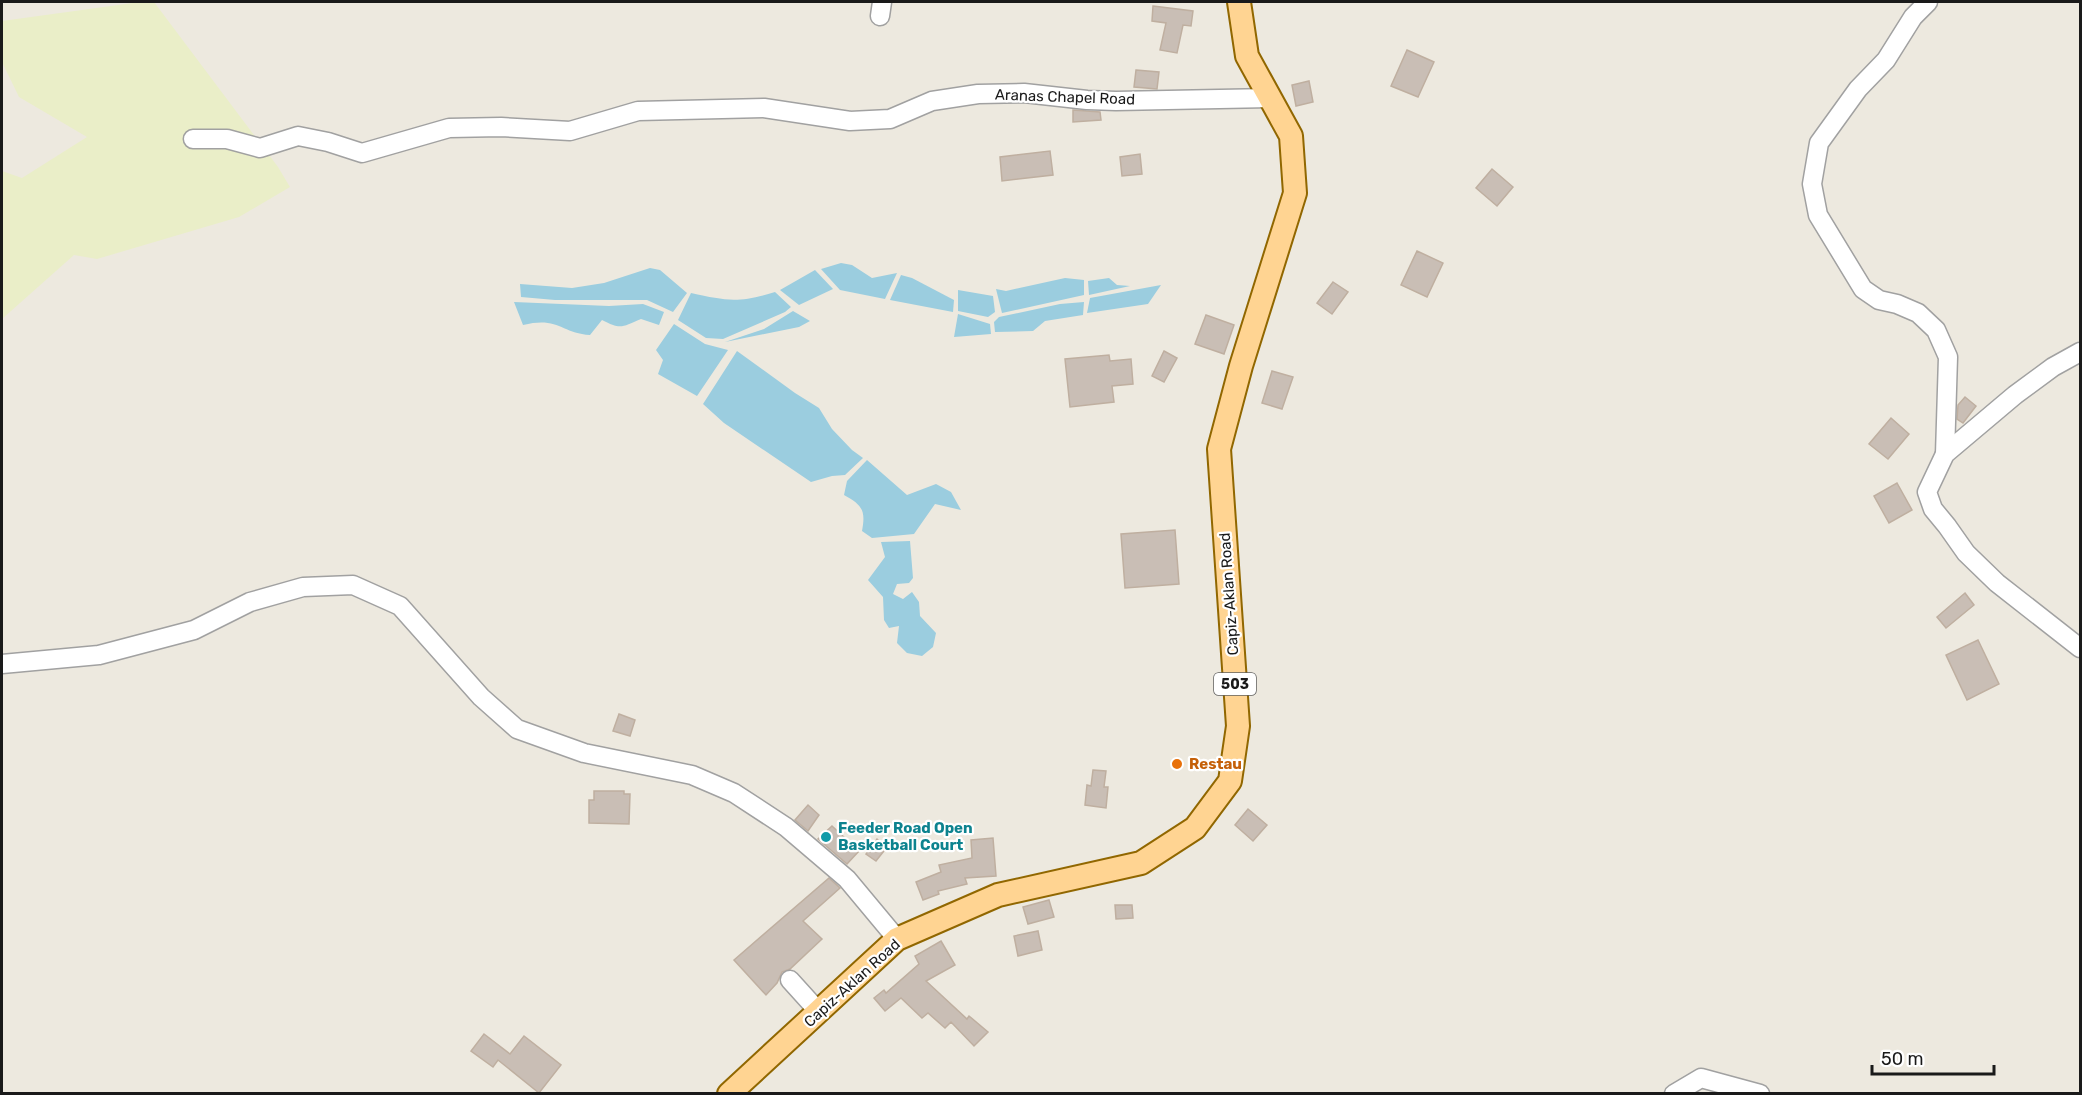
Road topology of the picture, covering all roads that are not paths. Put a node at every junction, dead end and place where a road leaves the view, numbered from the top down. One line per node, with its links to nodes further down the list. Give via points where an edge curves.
1 (1239, 2): 3 (main road, Capiz-Aklan Road / 503, via 1247,56)
2 (1928, 2): 6 (street, via 1819,143 1812,184 1818,215 1863,289 1879,300 1918,313 1936,330 1948,357)
3 (1270, 98): 4 (street, Aranas Chapel Road, via 1116,101 1024,93 978,94 932,101 890,119 850,121 764,108 638,111 570,131 449,128 362,153 298,136 260,148 227,139); 9 (main road, Capiz-Aklan Road / 503, via 1291,136 1295,193 1219,449 1238,726 1230,781 1195,828 1141,863 998,895)
4 (193, 139)
5 (2080, 352): 6 (street, via 2025,388)
6 (1945, 454): 7 (street, via 1927,492 1933,509 1983,571)
7 (2080, 648)
8 (2, 664): 9 (street, via 99,655 194,630 250,602 303,587 353,585 400,606 481,696 517,729 584,753 692,775 751,804 786,827 847,879)
9 (897, 939): 11 (main road, Capiz-Aklan Road / 503)
10 (790, 980): 11 (street)
11 (819, 1012): 12 (main road, Capiz-Aklan Road / 503)
12 (729, 1094)
13 (1674, 1094): 14 (street, via 1701,1078)
14 (1760, 1094)

